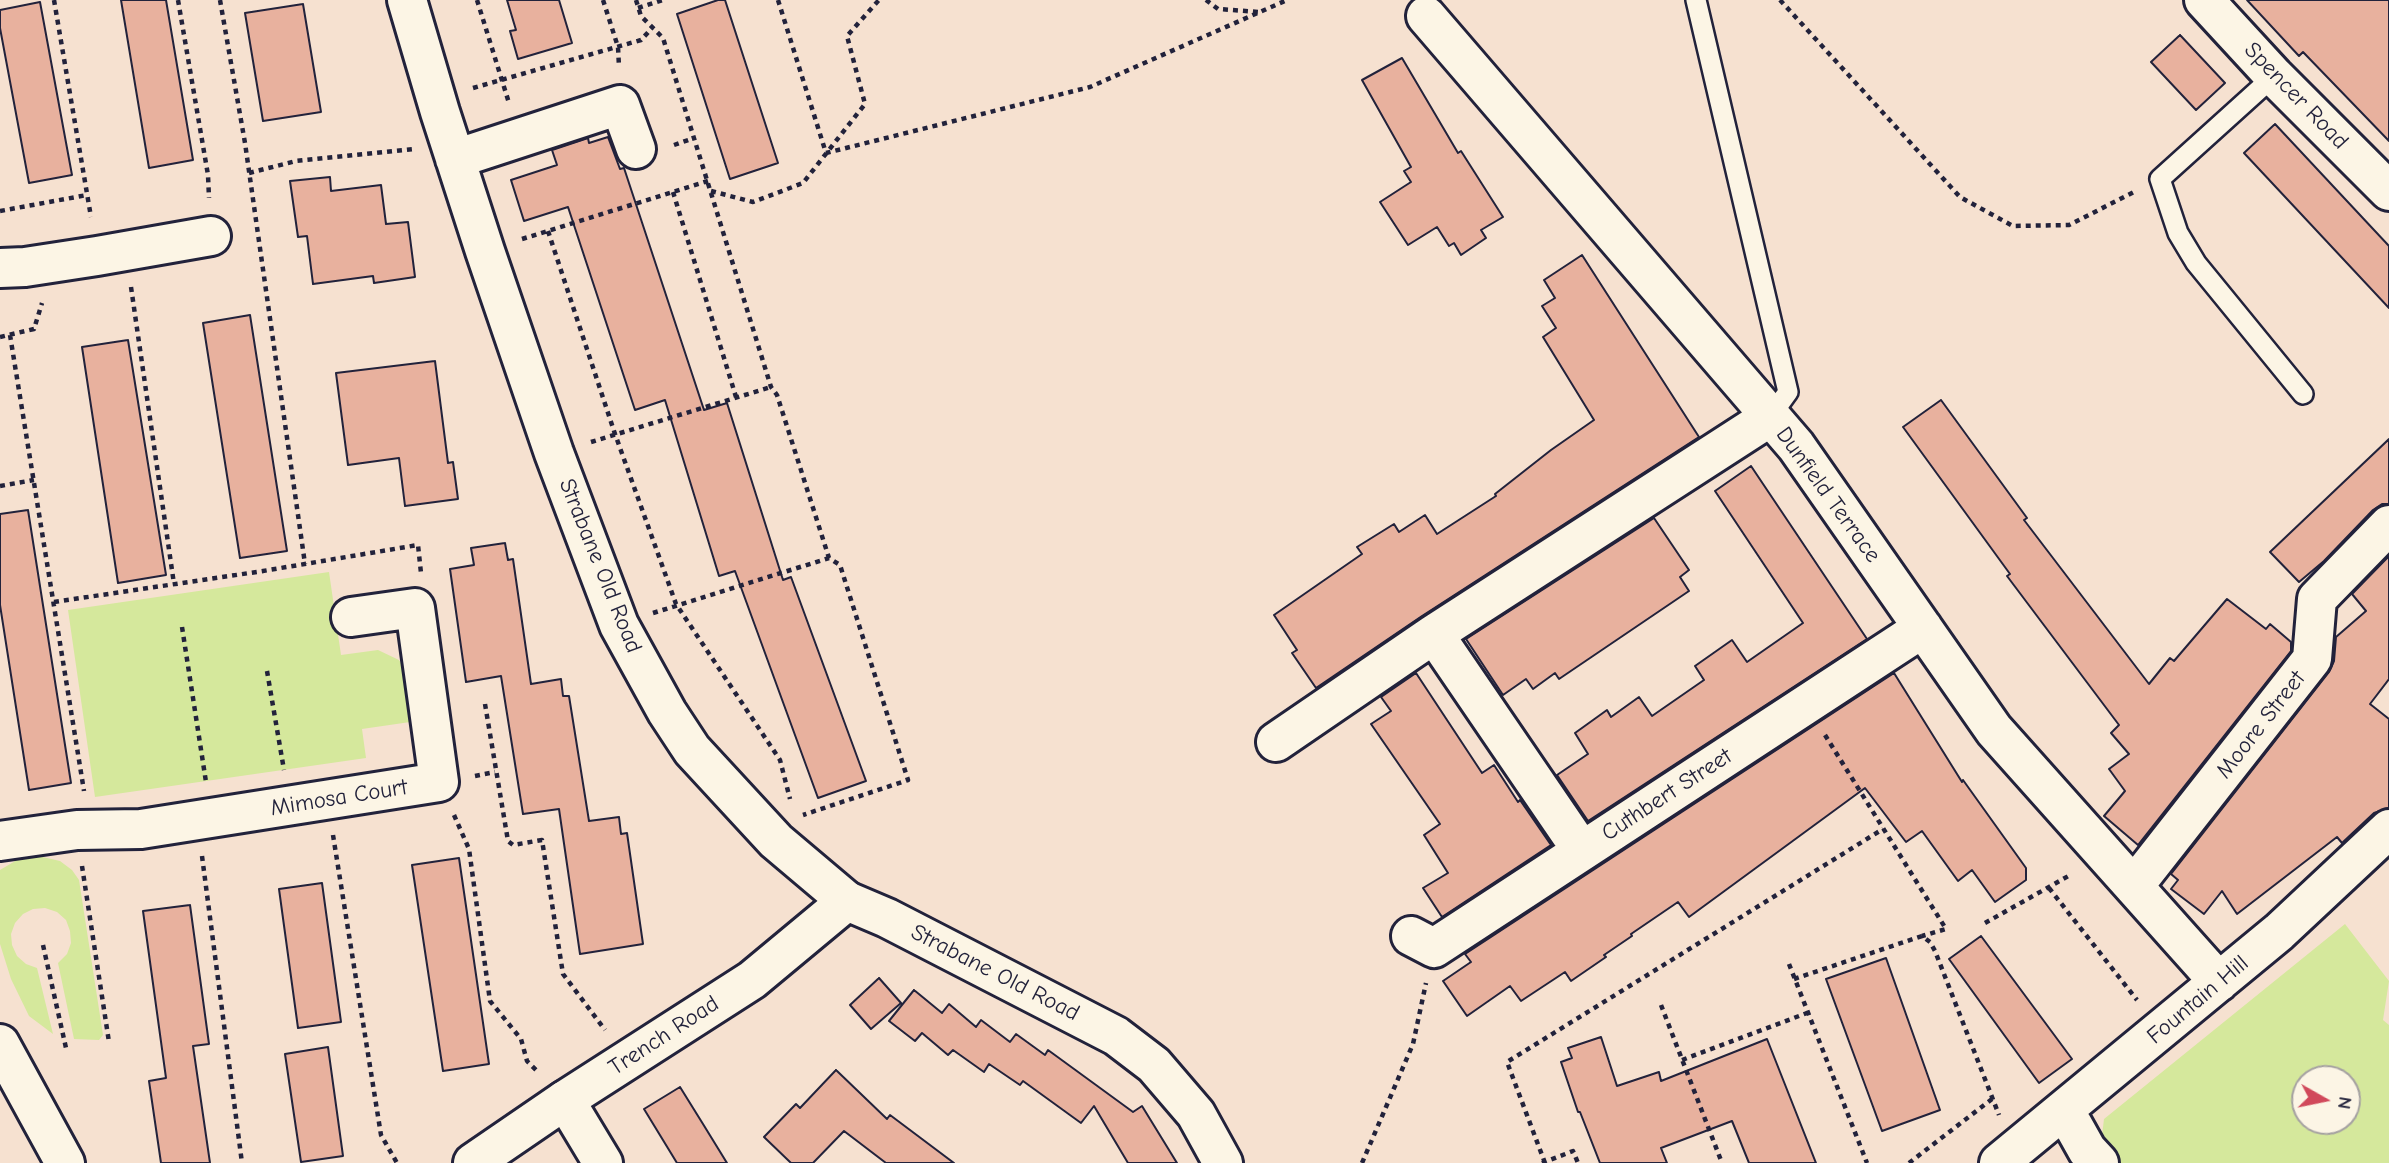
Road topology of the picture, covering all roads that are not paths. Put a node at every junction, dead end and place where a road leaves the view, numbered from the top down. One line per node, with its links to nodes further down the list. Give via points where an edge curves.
1 (407, 0): 7 (street, Strabane Old Road)
2 (1696, 0): 12 (lane, via 1788,392)
3 (2204, 0): 5 (street, Spencer Road)
4 (1426, 16): 12 (street, Dunfield Terrace)
5 (2274, 76): 8 (street, Spencer Road); 11 (lane, via 2160,179 2178,233 2196,263)
6 (650, 149): 7 (street, via 620,105)
7 (455, 159): 22 (street, Strabane Old Road, via 554,453 619,625 692,750 785,829)
8 (2389, 191)
9 (211, 236): 10 (street)
10 (0, 268)
11 (2303, 394)
12 (1770, 416): 15 (street, Dunfield Terrace, via 1796,446); 16 (street)
13 (2389, 524): 21 (street, Moore Street, via 2318,599 2312,659)
14 (351, 617): 19 (street, Mimosa Court, via 415,608 439,782 141,829 83,830)
15 (1923, 628): 20 (street, Cuthbert Street); 21 (street, Dunfield Terrace, via 1994,730)
16 (1434, 634): 17 (street); 20 (street)
17 (1276, 742)
18 (2389, 830): 24 (street, Fountain Hill)
19 (0, 841)
20 (1582, 851): 23 (street, Cuthbert Street)
21 (2134, 886): 24 (street, Dunfield Terrace)
22 (847, 901): 26 (street, Trench Road, via 752,980); 32 (street, Strabane Old Road, via 1116,1036 1154,1065 1196,1114)
23 (1422, 942)
24 (2219, 982): 27 (street, Fountain Hill)
25 (0, 1044): 29 (street)
26 (565, 1100): 30 (street, Trench Road); 31 (street)
27 (2062, 1113): 28 (street, Fountain Hill); 33 (street)
28 (2006, 1157)
29 (65, 1163)
30 (473, 1163)
31 (603, 1163)
32 (1223, 1163)
33 (2099, 1163)

